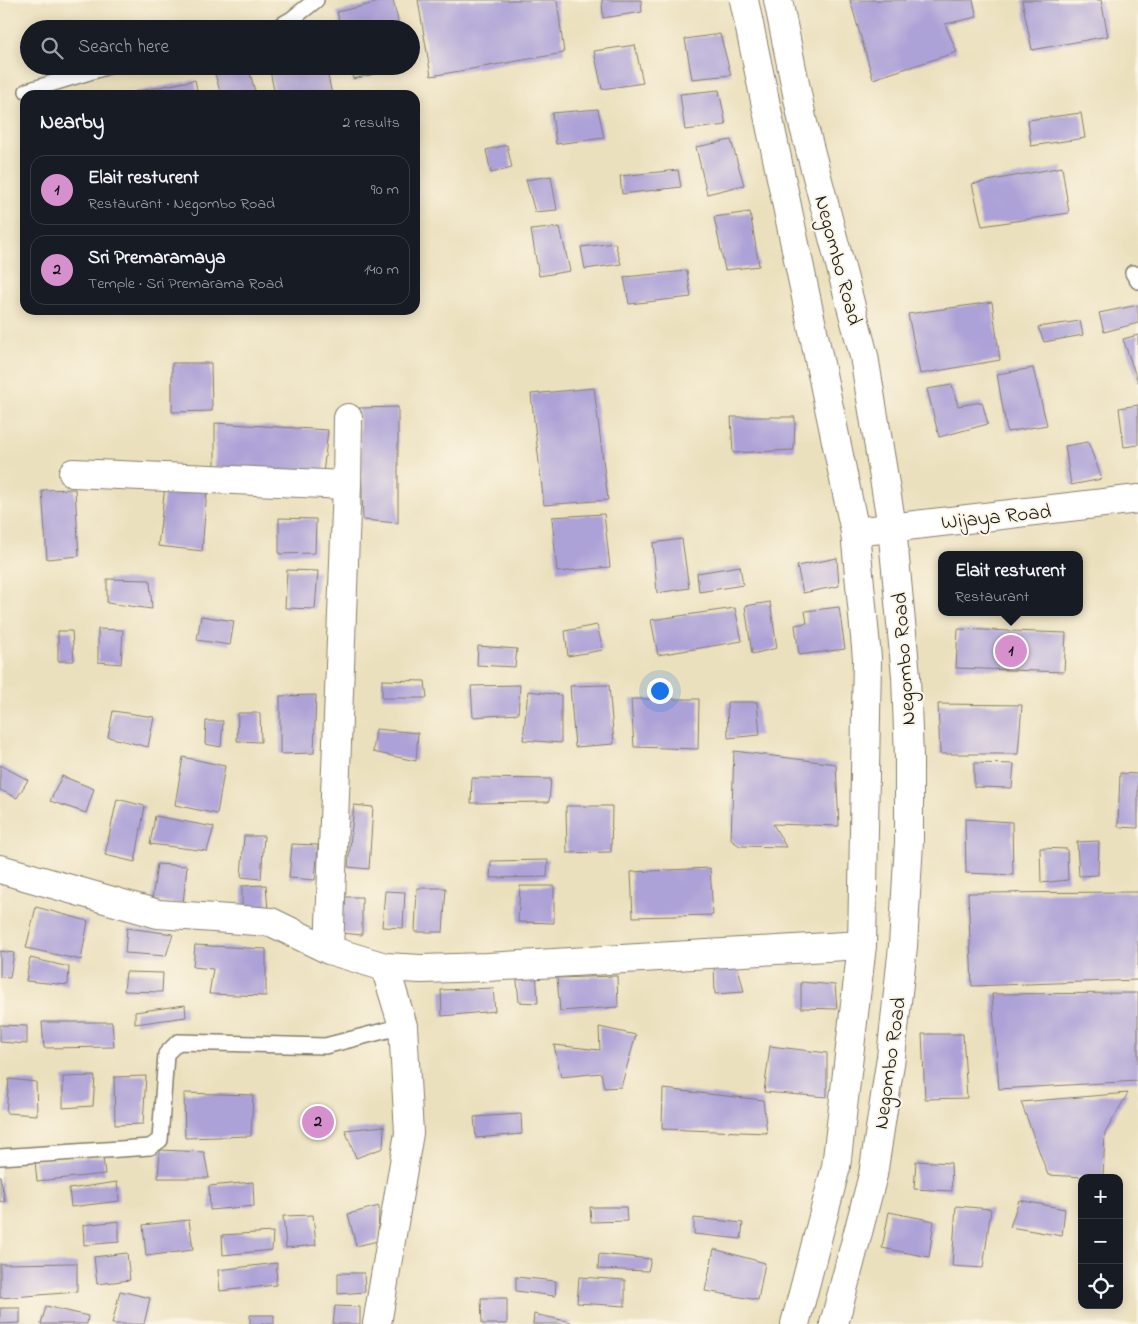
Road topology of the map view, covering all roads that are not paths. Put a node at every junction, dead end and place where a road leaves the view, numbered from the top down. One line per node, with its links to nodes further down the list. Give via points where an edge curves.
1 (316, 0): 4 (lane)
2 (744, 0): 12 (main road, Negombo Road)
3 (778, 0): 11 (main road, Negombo Road, via 803,123 864,356)
4 (290, 20)
5 (79, 75): 6 (lane)
6 (29, 90)
7 (348, 418): 9 (main road)
8 (72, 473): 9 (main road)
9 (347, 485): 15 (main road)
10 (1138, 500): 11 (main road, Wijaya Road)
11 (892, 527): 12 (main road, Wijaya Road); 21 (main road, Negombo Road, via 906,676 909,758 909,842 903,946 891,1057 873,1175)
12 (855, 532): 14 (main road, Negombo Road, via 867,658)
13 (0, 869): 15 (main road, via 158,914 271,922)
14 (862, 945): 16 (main road, via 487,967); 20 (main road, Negombo Road, via 836,1167)
15 (328, 950): 16 (main road)
16 (386, 967): 17 (main road)
17 (403, 1026): 18 (lane, via 325,1046 178,1042 166,1054 160,1140 150,1147); 19 (main road, via 408,1133)
18 (0, 1157)
19 (377, 1324)
20 (795, 1324)
21 (834, 1324)

